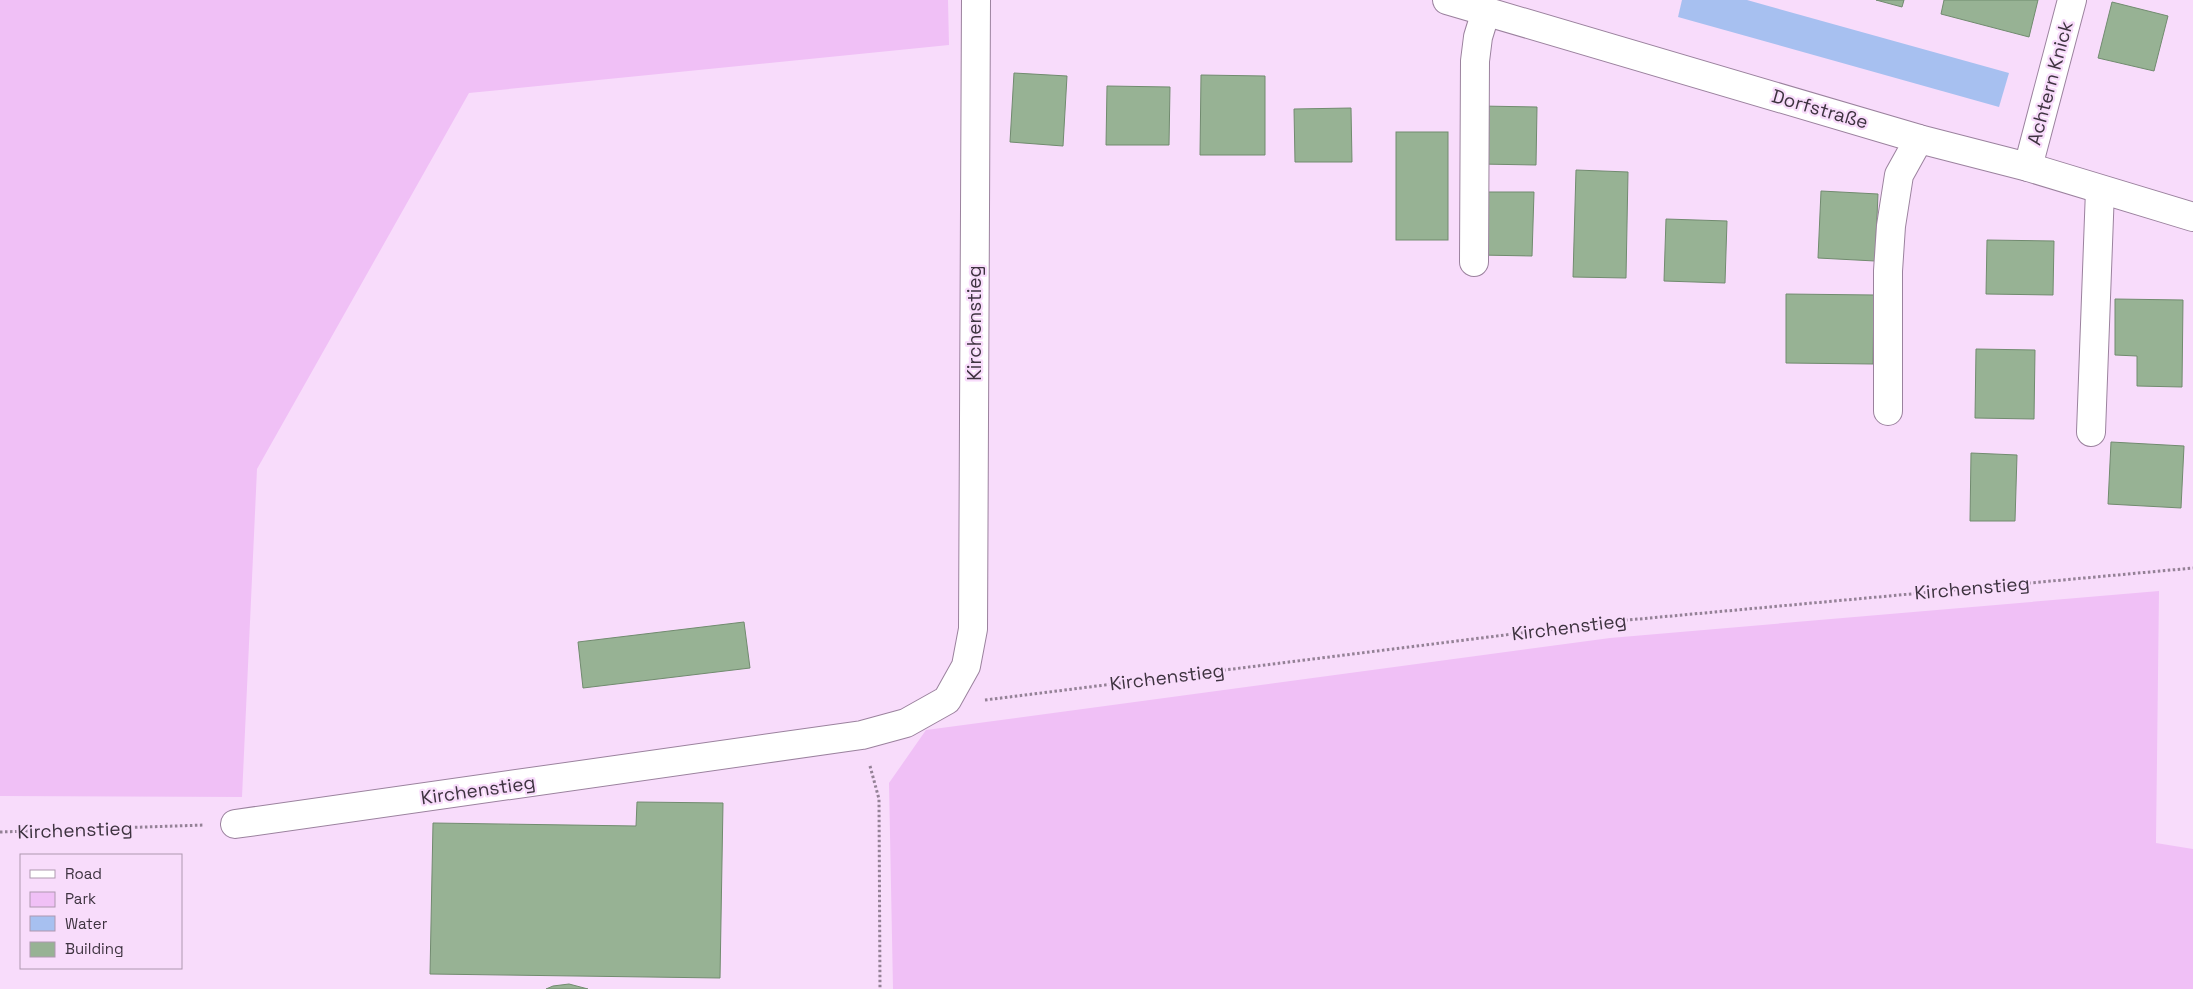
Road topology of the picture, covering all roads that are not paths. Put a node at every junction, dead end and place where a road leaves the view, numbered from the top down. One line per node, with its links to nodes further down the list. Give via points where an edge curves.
1 (976, 0): 12 (street, Kirchenstieg, via 973,629 966,666 947,700 906,723 862,735)
2 (1447, 0): 4 (street, Dorfstraße)
3 (2072, 0): 6 (street, Achtern Knick)
4 (1486, 11): 5 (street, Dorfstraße); 9 (street, via 1475,61)
5 (1919, 139): 6 (street, Dorfstraße); 10 (street, via 1899,175 1891,226)
6 (2028, 167): 7 (street, Dorfstraße)
7 (2100, 190): 8 (street, Dorfstraße); 11 (street)
8 (2193, 218)
9 (1474, 262)
10 (1888, 411)
11 (2091, 432)
12 (235, 824)

